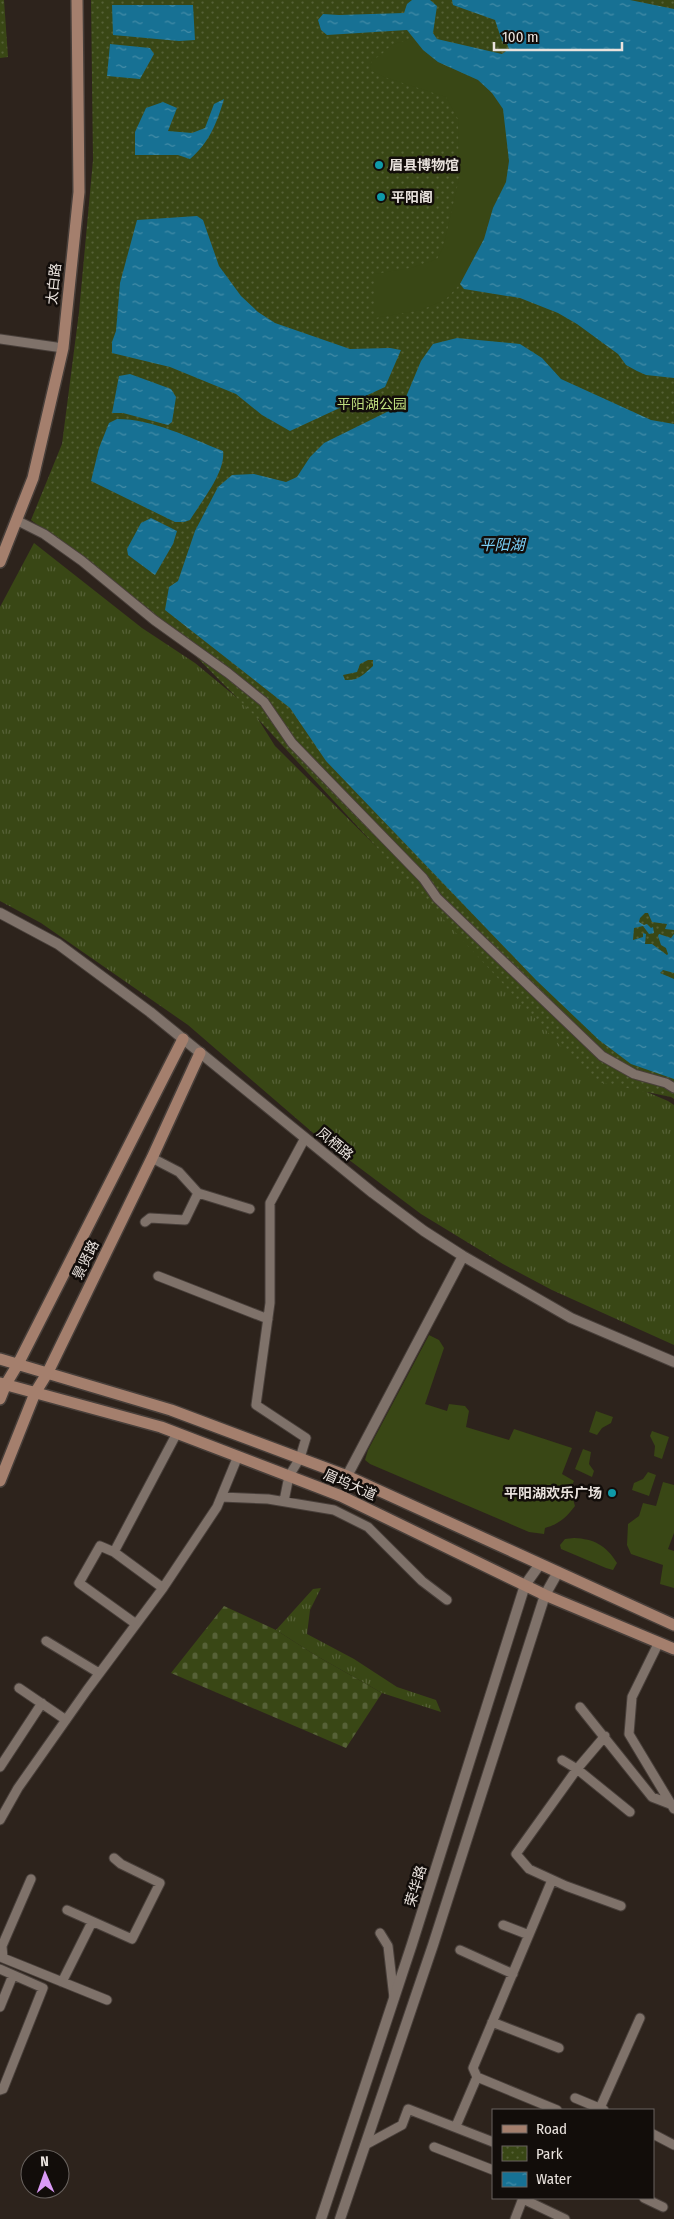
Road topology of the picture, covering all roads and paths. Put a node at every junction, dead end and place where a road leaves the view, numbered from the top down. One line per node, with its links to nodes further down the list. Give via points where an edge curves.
1 (77, 0): 3 (main road, 太白路, via 79,192)
2 (0, 339): 3 (street)
3 (63, 348): 4 (main road, 太白路, via 33,478)
4 (16, 520): 5 (main road, 太白路); 9 (street, via 44,534 82,561 154,620 264,702 292,743 423,878 437,898 602,1056 634,1074)
5 (0, 562)
6 (0, 913): 7 (street, 凤栖路, via 58,944)
7 (183, 1039): 8 (street, 凤栖路); 20 (main road, 景贤路)
8 (200, 1052): 10 (street, 凤栖路); 11 (main road, 景贤路)
9 (674, 1088)
10 (304, 1138): 15 (street, 凤栖路, via 424,1231); 17 (street, via 270,1202)
11 (152, 1158): 12 (street, via 179,1172); 21 (main road, 景贤路)
12 (198, 1193): 13 (street); 14 (street, via 184,1220 150,1218)
13 (250, 1210)
14 (146, 1222)
15 (463, 1256): 19 (street, 凤栖路, via 571,1318); 29 (street)
16 (158, 1276): 17 (street)
17 (268, 1319): 27 (street, via 256,1404 306,1438)
18 (0, 1359): 20 (main road, 眉坞大道)
19 (674, 1362)
20 (18, 1364): 21 (main road, 眉坞大道); 22 (main road, 景贤路)
21 (48, 1372): 23 (main road, 景贤路); 27 (main road, 眉坞大道, via 171,1410)
22 (3, 1383): 23 (main road, 眉坞大道); 24 (main road, 景贤路)
23 (35, 1393): 25 (main road, 眉坞大道); 30 (main road, 景贤路)
24 (0, 1399)
25 (177, 1433): 26 (main road, 眉坞大道); 33 (street)
26 (238, 1456): 28 (main road, 眉坞大道); 31 (street)
27 (300, 1458): 28 (street); 29 (main road, 眉坞大道)
28 (289, 1476): 32 (street); 36 (main road, 眉坞大道, via 341,1496)
29 (347, 1476): 34 (main road, 眉坞大道)
30 (0, 1481)
31 (222, 1497): 32 (street); 37 (street)
32 (284, 1501): 39 (street, via 334,1510 368,1526 422,1581)
33 (114, 1552): 37 (street); 40 (street, via 100,1546 79,1583)
34 (540, 1564): 35 (main road, 眉坞大道); 36 (street, 荣华路)
35 (558, 1572): 38 (street); 41 (main road, 眉坞大道)
36 (525, 1585): 38 (main road, 眉坞大道); 74 (street, 荣华路)
37 (163, 1588): 40 (street)
38 (545, 1595): 43 (main road, 眉坞大道); 87 (street, via 434,1945)
39 (448, 1600)
40 (136, 1624): 45 (street)
41 (674, 1625)
42 (46, 1641): 45 (street)
43 (659, 1642): 44 (main road, 眉坞大道); 54 (street, via 632,1697 628,1734)
44 (674, 1649)
45 (99, 1673): 49 (street)
46 (19, 1688): 47 (street)
47 (42, 1704): 49 (street); 52 (street)
48 (580, 1707): 50 (street)
49 (66, 1720): 56 (street, via 18,1788)
50 (605, 1736): 53 (street); 54 (street, via 652,1797)
51 (562, 1760): 53 (street)
52 (0, 1767)
53 (577, 1769): 55 (street); 59 (street, via 516,1854 529,1870)
54 (672, 1806)
55 (630, 1812)
56 (0, 1820)
57 (114, 1858): 62 (street, via 160,1883 132,1939)
58 (31, 1879): 68 (street, via 2,1946 3,1958)
59 (552, 1880): 60 (street); 65 (street)
60 (621, 1906)
61 (66, 1910): 62 (street)
62 (92, 1922): 71 (street)
63 (503, 1926): 65 (street)
64 (380, 1933): 74 (street, via 388,1946)
65 (529, 1935): 69 (street)
66 (460, 1950): 69 (street)
67 (0, 1969): 70 (street)
68 (42, 1974): 71 (street); 72 (street)
69 (512, 1974): 77 (street)
70 (13, 1975): 72 (street); 75 (street)
71 (62, 1982): 73 (street)
72 (36, 1986): 80 (street, via 44,1988)
73 (107, 2000)
74 (394, 2000): 95 (street, 荣华路)
75 (0, 2007)
76 (640, 2018): 83 (street)
77 (492, 2022): 78 (street); 79 (street, via 473,2068)
78 (559, 2048)
79 (477, 2078): 82 (street); 84 (street)
80 (0, 2090)
81 (575, 2098): 83 (street)
82 (554, 2109)
83 (602, 2109)
84 (456, 2126): 86 (street); 87 (street, via 408,2109 402,2126)
85 (654, 2135): 88 (street)
86 (492, 2142)
87 (365, 2145): 96 (street)
88 (674, 2145)
89 (434, 2147): 90 (street)
90 (492, 2170)
91 (523, 2199): 97 (street)
92 (525, 2199): 98 (street)
93 (646, 2199): 94 (street)
94 (663, 2207)
95 (321, 2219)
96 (340, 2219)
97 (515, 2219)
98 (565, 2219)

